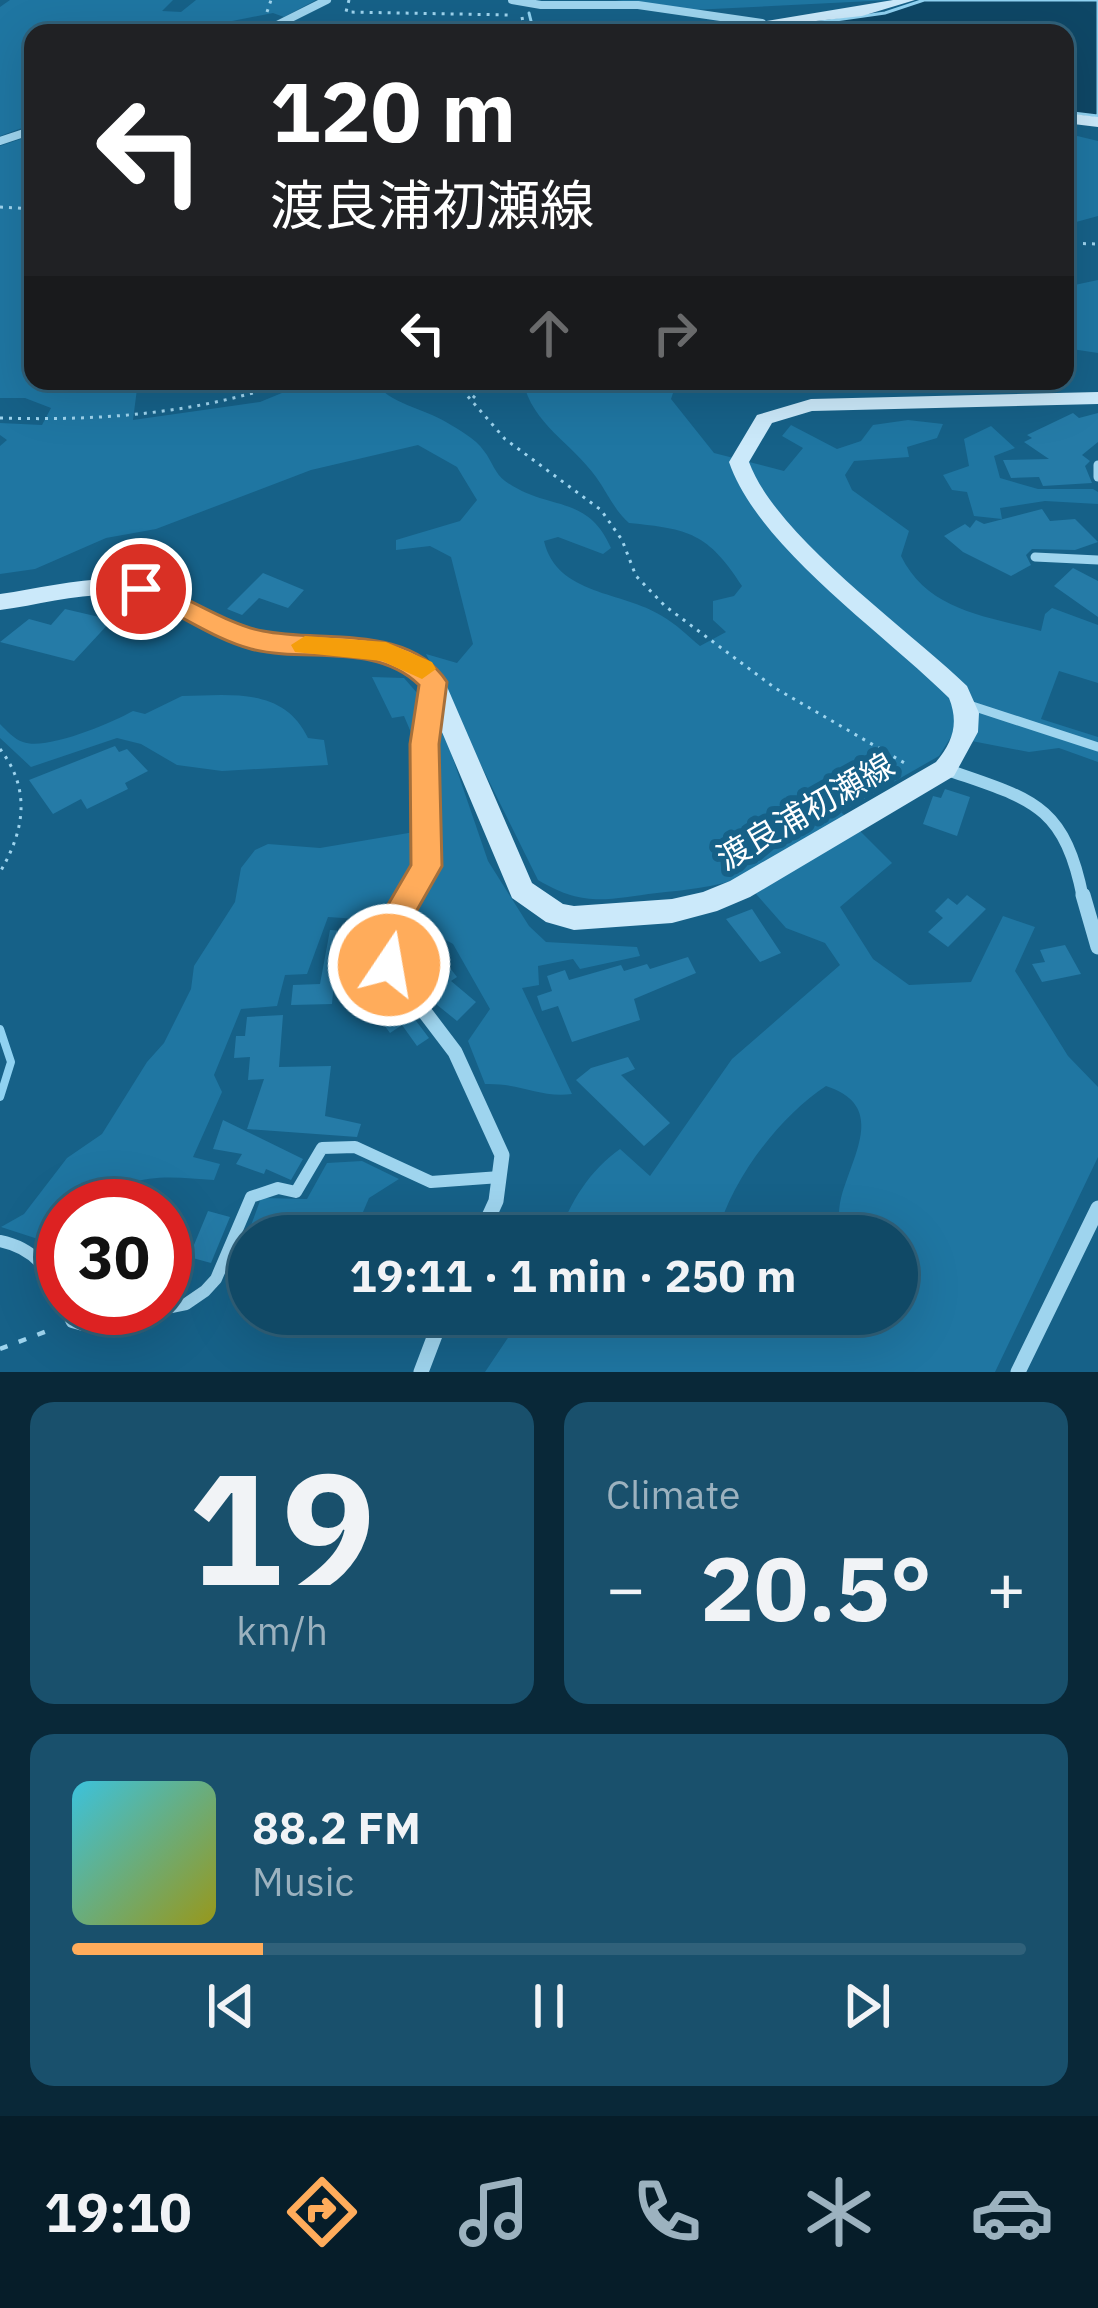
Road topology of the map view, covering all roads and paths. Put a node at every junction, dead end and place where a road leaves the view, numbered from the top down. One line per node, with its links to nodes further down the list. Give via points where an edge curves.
1 (328, 0): 6 (street)
2 (350, 0): 5 (path, via 346,12)
3 (512, 0): 7 (street, via 638,5)
4 (908, 0): 8 (main road)
5 (519, 15)
6 (278, 24)
7 (742, 24)
8 (788, 24)
9 (267, 390): 14 (path, via 102,419)
10 (465, 390): 13 (path)
11 (479, 390): 13 (path)
12 (1098, 398): 21 (main road, via 792,408 764,419 745,448 739,473 747,488)
13 (471, 400): 24 (path, via 505,439 601,510 636,576 665,606 775,688)
14 (0, 418)
15 (1098, 465): 16 (street)
16 (1098, 477)
17 (1035, 557): 18 (lane)
18 (1098, 560)
19 (0, 602): 20 (main road, via 141,589 254,640 409,659)
20 (433, 682): 24 (main road, 渡良浦初瀬線, via 522,890 574,918 707,903); 27 (street, via 424,744 427,866 384,939 389,965 470,1082 502,1155)
21 (966, 704): 22 (lane); 24 (main road, 渡良浦初瀬線, via 965,740)
22 (1098, 747)
23 (0, 749): 25 (path, via 14,764 26,817)
24 (938, 773): 26 (street, via 1045,809 1073,851 1083,914)
25 (0, 872)
26 (1098, 947)
27 (500, 1177): 29 (street); 32 (lane, via 429,1182 368,1150 322,1148 296,1192 251,1197 216,1279)
28 (1098, 1208): 37 (street)
29 (490, 1215)
30 (0, 1241): 31 (lane)
31 (36, 1253)
32 (192, 1299)
33 (37, 1335): 35 (path)
34 (435, 1335): 36 (street)
35 (0, 1349)
36 (421, 1372)
37 (1018, 1372)

